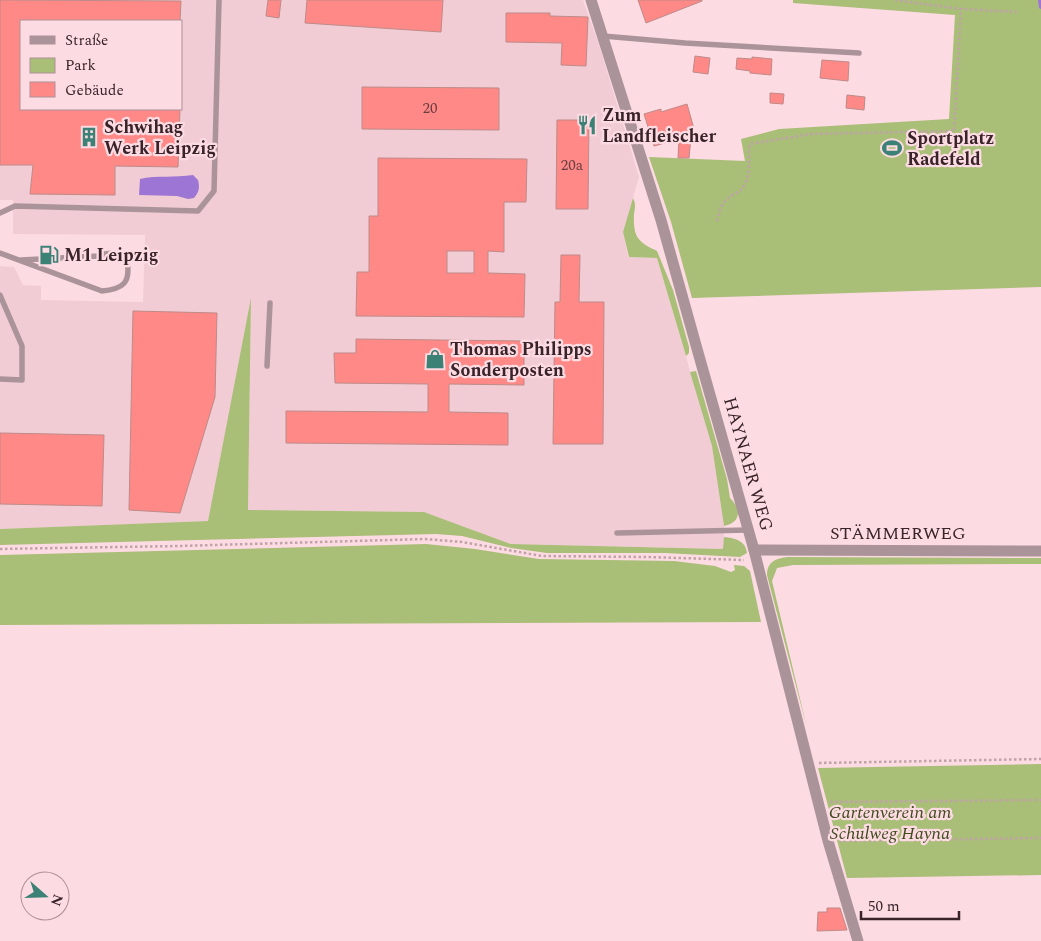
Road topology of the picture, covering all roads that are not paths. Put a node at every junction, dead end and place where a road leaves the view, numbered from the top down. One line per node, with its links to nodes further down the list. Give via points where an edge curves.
1 (219, 0): 5 (lane, via 214,191 198,211 15,206)
2 (591, 0): 3 (street, HAYNAER WEG)
3 (603, 36): 4 (lane); 12 (street, HAYNAER WEG, via 660,220)
4 (859, 53)
5 (0, 213)
6 (0, 253): 7 (lane)
7 (21, 260): 7 (lane, via 102,291 114,290 128,277 127,261 117,253)
8 (0, 295): 11 (lane, via 22,346 22,380)
9 (270, 303): 10 (lane)
10 (267, 366)
11 (0, 379)
12 (748, 530): 13 (lane); 15 (street, HAYNAER WEG)
13 (617, 533)
14 (1041, 550): 15 (street, STÄMMERWEG)
15 (755, 555): 16 (street, HAYNAER WEG, via 828,841)
16 (858, 941)

